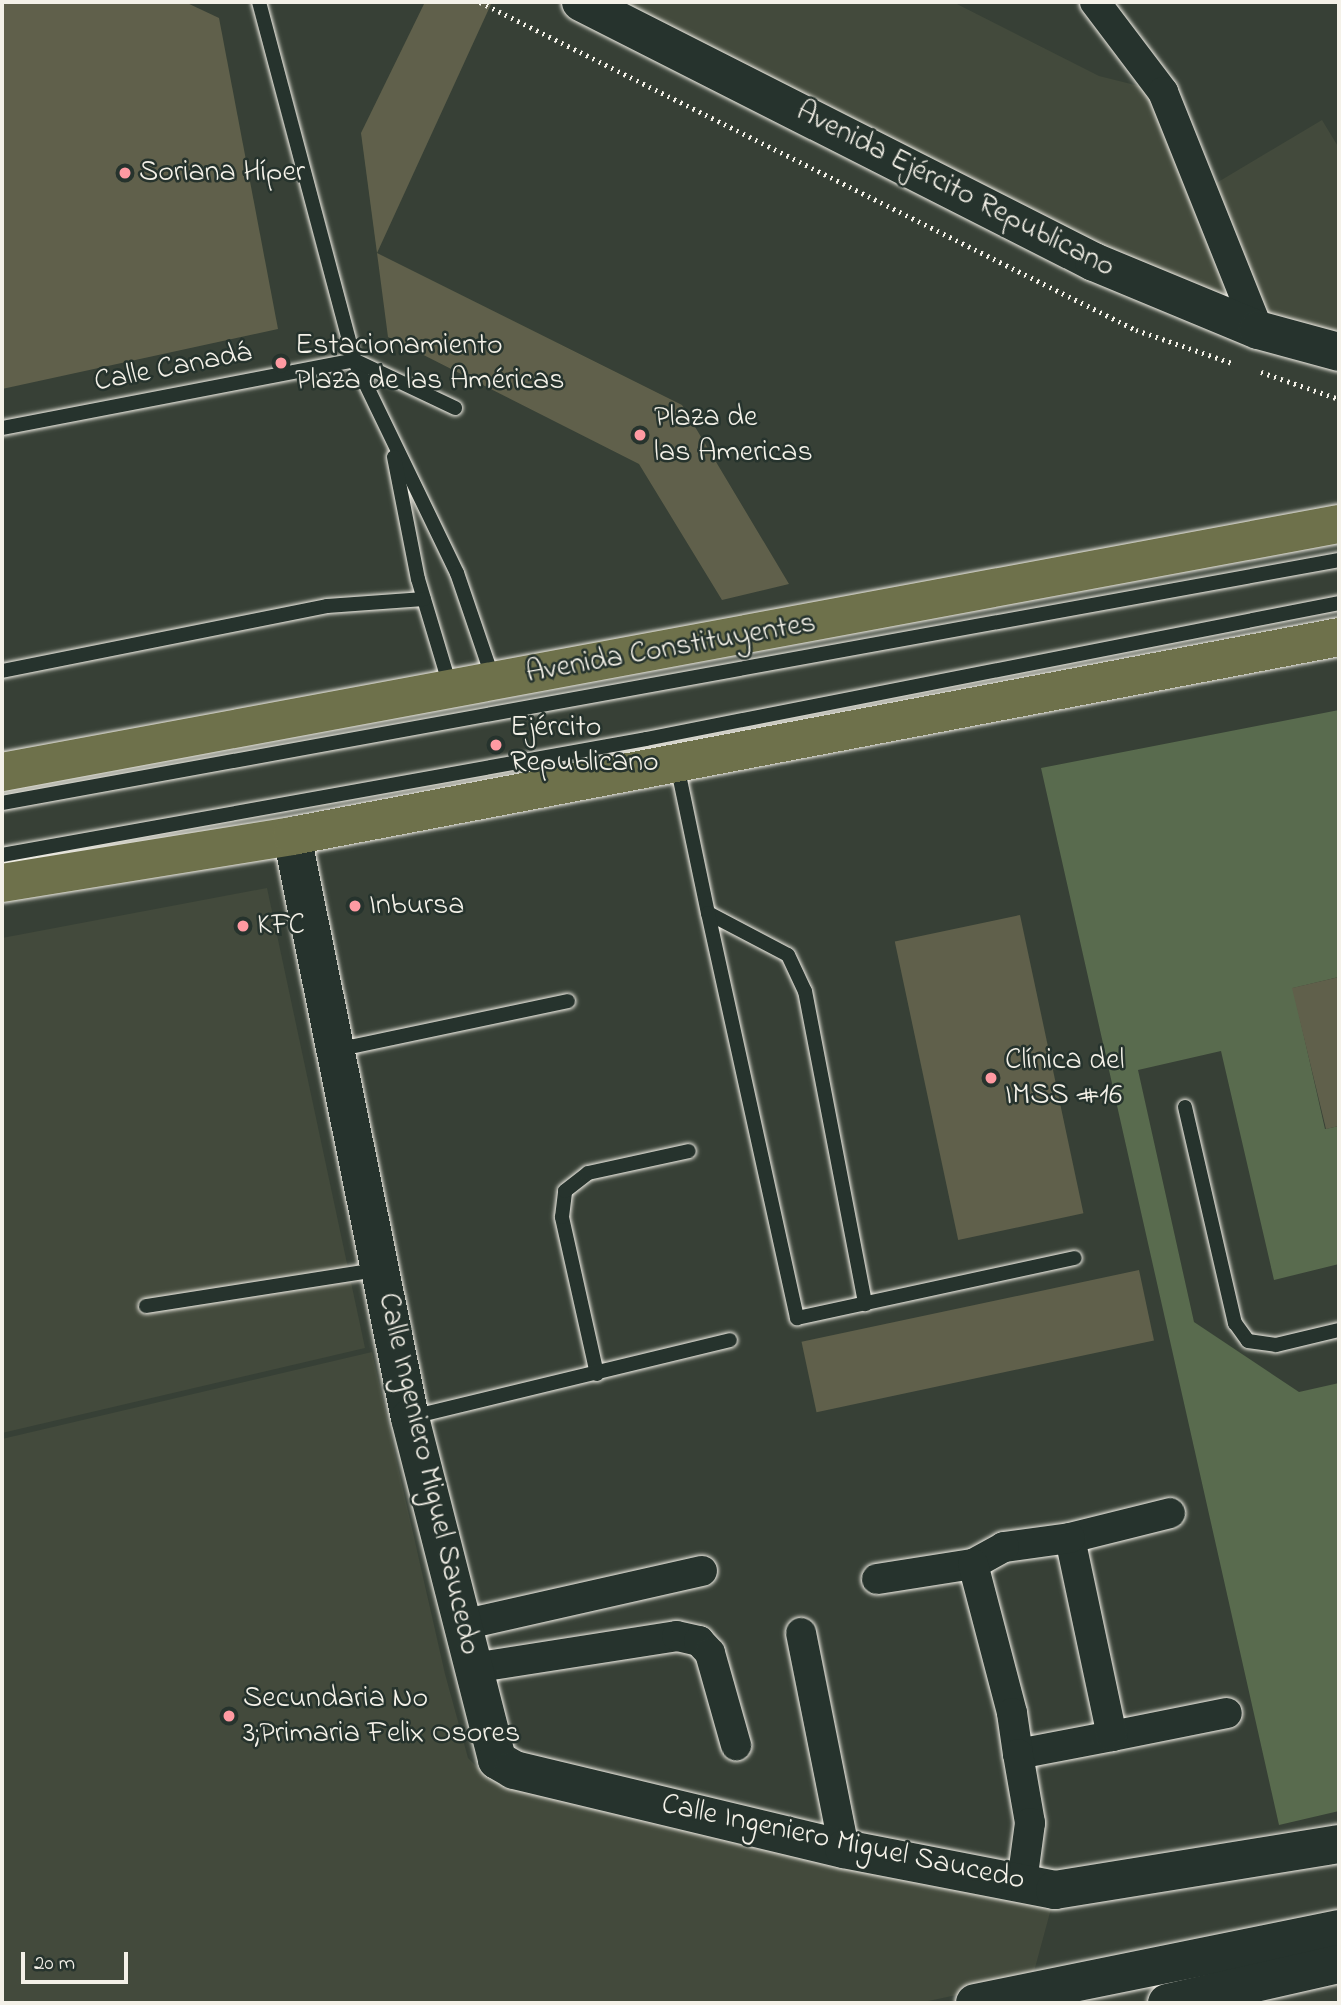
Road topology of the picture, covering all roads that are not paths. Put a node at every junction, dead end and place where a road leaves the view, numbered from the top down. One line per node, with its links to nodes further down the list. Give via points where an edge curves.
1 (259, 2): 6 (lane)
2 (581, 2): 4 (street, Avenida Ejército Republicano, via 1094,262)
3 (1095, 2): 4 (street, via 1163,92)
4 (1258, 330): 5 (street, Avenida Ejército Republicano)
5 (1339, 352)
6 (354, 359): 7 (lane); 8 (lane, Calle Canadá); 9 (lane)
7 (455, 408)
8 (2, 428)
9 (390, 439): 12 (lane); 16 (lane, via 457,573)
10 (1339, 524): 16 (main road, Avenida Constituyentes)
11 (1339, 559): 20 (lane)
12 (424, 599): 15 (lane, via 327,606); 17 (lane)
13 (1339, 603): 22 (lane, via 646,739)
14 (1339, 636): 18 (main road)
15 (2, 671)
16 (494, 680): 17 (main road, Avenida Constituyentes)
17 (451, 689): 19 (main road, Avenida Constituyentes)
18 (676, 760): 21 (main road); 24 (lane)
19 (2, 772)
20 (2, 803)
21 (292, 836): 23 (main road); 26 (street, Calle Ingeniero Miguel Saucedo)
22 (2, 855)
23 (2, 883)
24 (708, 913): 31 (lane, via 788,955 805,991); 31 (lane, via 797,1318)
25 (568, 1001): 26 (lane)
26 (335, 1050): 30 (street, Calle Ingeniero Miguel Saucedo)
27 (1185, 1107): 33 (lane, via 1235,1322 1248,1341 1276,1345)
28 (689, 1151): 35 (lane, via 588,1173 565,1191 562,1217)
29 (1075, 1258): 31 (lane)
30 (380, 1270): 32 (lane); 36 (street, Calle Ingeniero Miguel Saucedo)
31 (865, 1304)
32 (146, 1306)
33 (1339, 1330)
34 (730, 1340): 35 (lane)
35 (597, 1374): 36 (lane)
36 (410, 1418): 42 (street, Calle Ingeniero Miguel Saucedo)
37 (1170, 1513): 38 (street)
38 (1070, 1538): 39 (street, via 1004,1547); 46 (street)
39 (973, 1564): 41 (street); 48 (street)
40 (702, 1571): 42 (street)
41 (877, 1579)
42 (462, 1625): 44 (street, Calle Ingeniero Miguel Saucedo)
43 (801, 1633): 50 (street)
44 (473, 1668): 47 (street, via 677,1636 699,1641 710,1653); 50 (street, Calle Ingeniero Miguel Saucedo, via 497,1760 514,1770)
45 (1227, 1713): 46 (street)
46 (1112, 1736): 48 (street)
47 (736, 1745)
48 (1018, 1754): 51 (street, via 1030,1823)
49 (1339, 1844): 51 (street, Calle Ingeniero Miguel Saucedo, via 1072,1891)
50 (844, 1849): 51 (street, Calle Ingeniero Miguel Saucedo)
51 (1022, 1882)
52 (1339, 1929): 54 (street)
53 (1339, 1964): 55 (street)
54 (975, 2003)
55 (1167, 2003)

